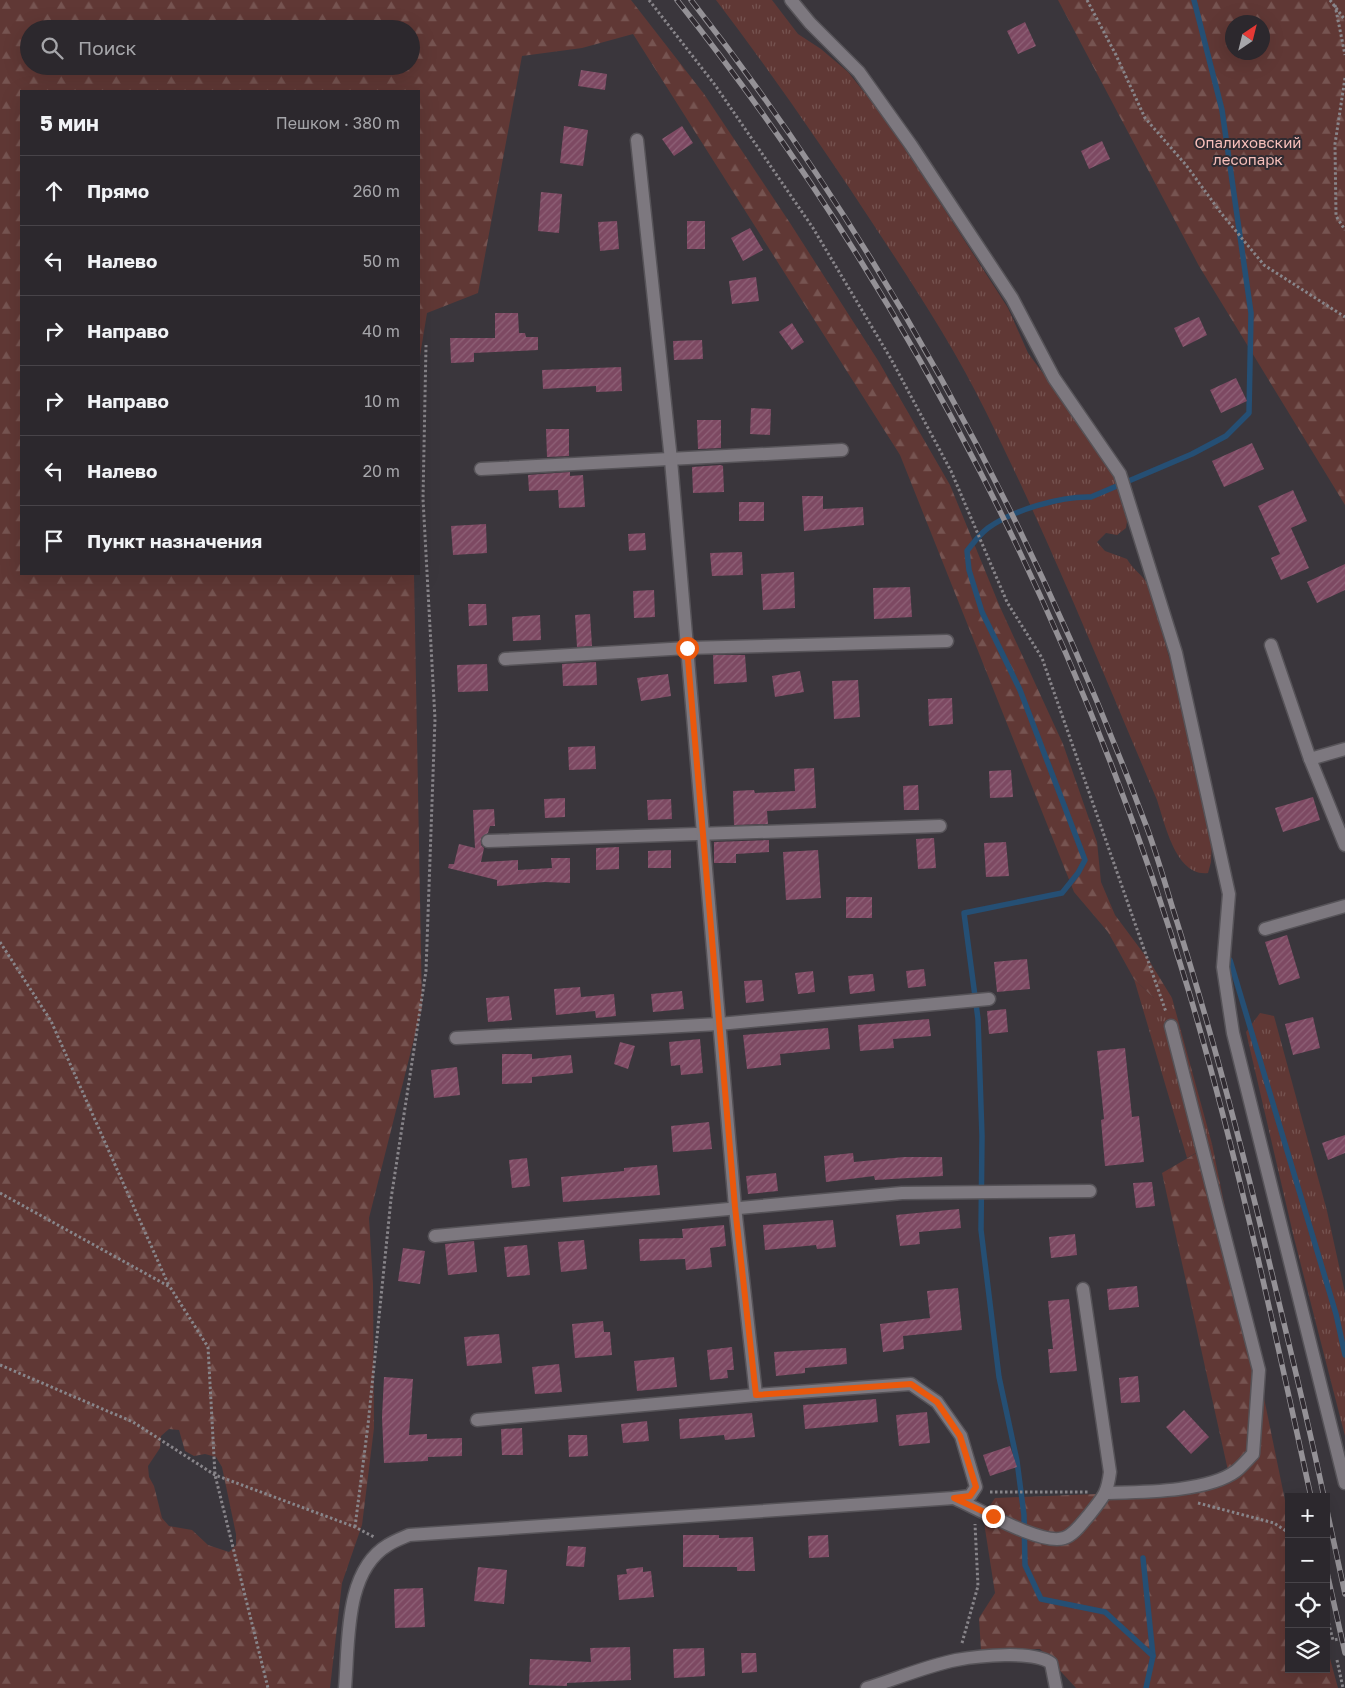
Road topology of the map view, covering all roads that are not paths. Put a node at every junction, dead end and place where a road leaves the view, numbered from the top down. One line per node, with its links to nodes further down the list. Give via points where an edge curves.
1 (791, 0): 28 (street, via 859,72 911,145 1012,298 1054,378 1120,474 1176,653 1208,794 1229,894 1223,967 1232,1033)
2 (637, 140): 4 (street)
3 (842, 450): 4 (street)
4 (671, 460): 5 (street); 8 (street)
5 (481, 469)
6 (947, 641): 8 (street)
7 (1271, 645): 11 (street)
8 (687, 648): 9 (street); 13 (street)
9 (506, 659)
10 (1345, 749): 11 (street)
11 (1310, 759): 15 (street)
12 (940, 826): 13 (street)
13 (705, 834): 14 (street); 19 (street)
14 (488, 841)
15 (1345, 845)
16 (1345, 906): 17 (street)
17 (1265, 929)
18 (989, 999): 19 (street)
19 (719, 1024): 21 (street); 23 (street)
20 (1171, 1026): 29 (street, via 1259,1370 1253,1454 1236,1471 1202,1485)
21 (456, 1038)
22 (1090, 1191): 23 (street, via 902,1193)
23 (735, 1207): 24 (street); 26 (street)
24 (435, 1236)
25 (1083, 1289): 29 (street, via 1110,1472)
26 (756, 1395): 27 (street); 30 (street, via 911,1384 937,1402 960,1436 976,1487)
27 (477, 1420)
28 (1345, 1483)
29 (1107, 1493): 30 (street, via 1072,1534 1052,1540 1020,1529)
30 (975, 1498): 31 (street, via 409,1535 377,1553 361,1574 353,1597)
31 (345, 1688)
32 (867, 1688): 33 (street, via 956,1660 1027,1654 1043,1657 1051,1663)
33 (1056, 1688)

